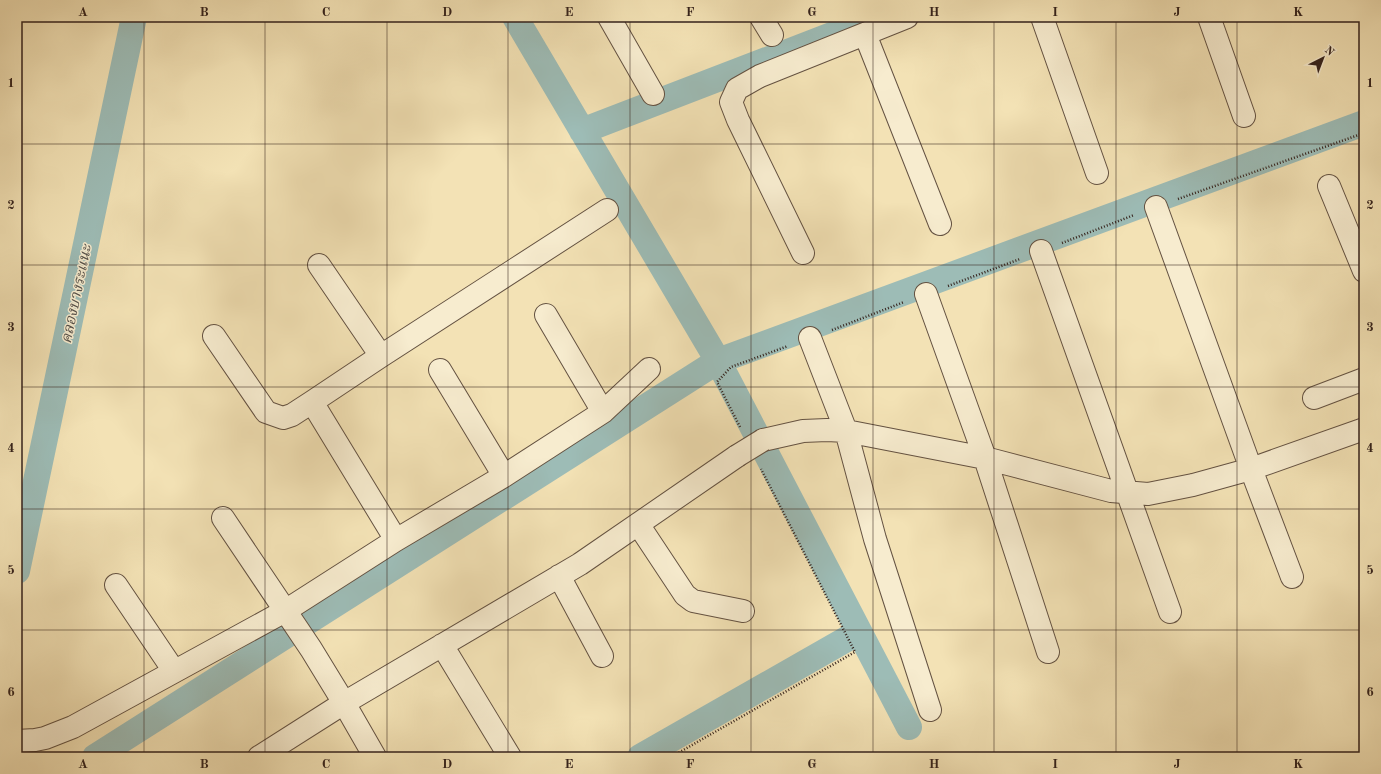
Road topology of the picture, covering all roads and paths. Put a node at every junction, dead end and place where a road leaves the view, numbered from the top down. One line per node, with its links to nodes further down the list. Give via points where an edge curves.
1 (608, 17): 6 (street)
2 (907, 17): 5 (street)
3 (1042, 17): 9 (street)
4 (1209, 17): 7 (street)
5 (866, 34): 13 (street); 15 (street, via 760,76 737,89 731,102)
6 (653, 94)
7 (1244, 116)
8 (1364, 133): 11 (path)
9 (1097, 173)
10 (1329, 186): 17 (street)
11 (1156, 207): 14 (path); 34 (street)
12 (607, 210): 22 (street)
13 (940, 224)
14 (1041, 250): 18 (path); 36 (street)
15 (802, 253)
16 (319, 265): 22 (street)
17 (1364, 271)
18 (926, 294): 21 (path); 32 (street)
19 (546, 315): 28 (street)
20 (214, 336): 27 (street, via 266,412 283,418)
21 (810, 338): 30 (path, via 731,367 717,382); 31 (street)
22 (381, 356): 27 (street)
23 (649, 368): 28 (street)
24 (440, 370): 35 (street)
25 (1364, 378): 26 (street)
26 (1314, 398)
27 (312, 402): 39 (street)
28 (603, 412): 35 (street)
29 (1364, 429): 34 (street)
30 (742, 432)
31 (846, 432): 32 (street); 38 (street, bridge, via 803,431 763,440); 51 (street, via 875,538)
32 (985, 458): 36 (street, via 1111,491); 47 (street)
33 (761, 467): 56 (path, via 855,652)
34 (1251, 469): 36 (street, via 1148,494); 41 (street)
35 (504, 476): 39 (street)
36 (1128, 492): 44 (street)
37 (223, 518): 45 (street)
38 (638, 524): 40 (street); 43 (street, via 685,595 693,601)
39 (396, 540): 45 (street)
40 (558, 576): 46 (street); 48 (street)
41 (1292, 578)
42 (116, 585): 49 (street)
43 (743, 611)
44 (1170, 612)
45 (290, 619): 49 (street); 50 (street)
46 (442, 645): 50 (street); 55 (street)
47 (1048, 652)
48 (602, 656)
49 (174, 671): 52 (street, via 73,727 45,738)
50 (344, 703): 53 (street); 54 (street)
51 (930, 710)
52 (17, 741)
53 (259, 757)
54 (375, 757)
55 (510, 757)
56 (671, 757)

